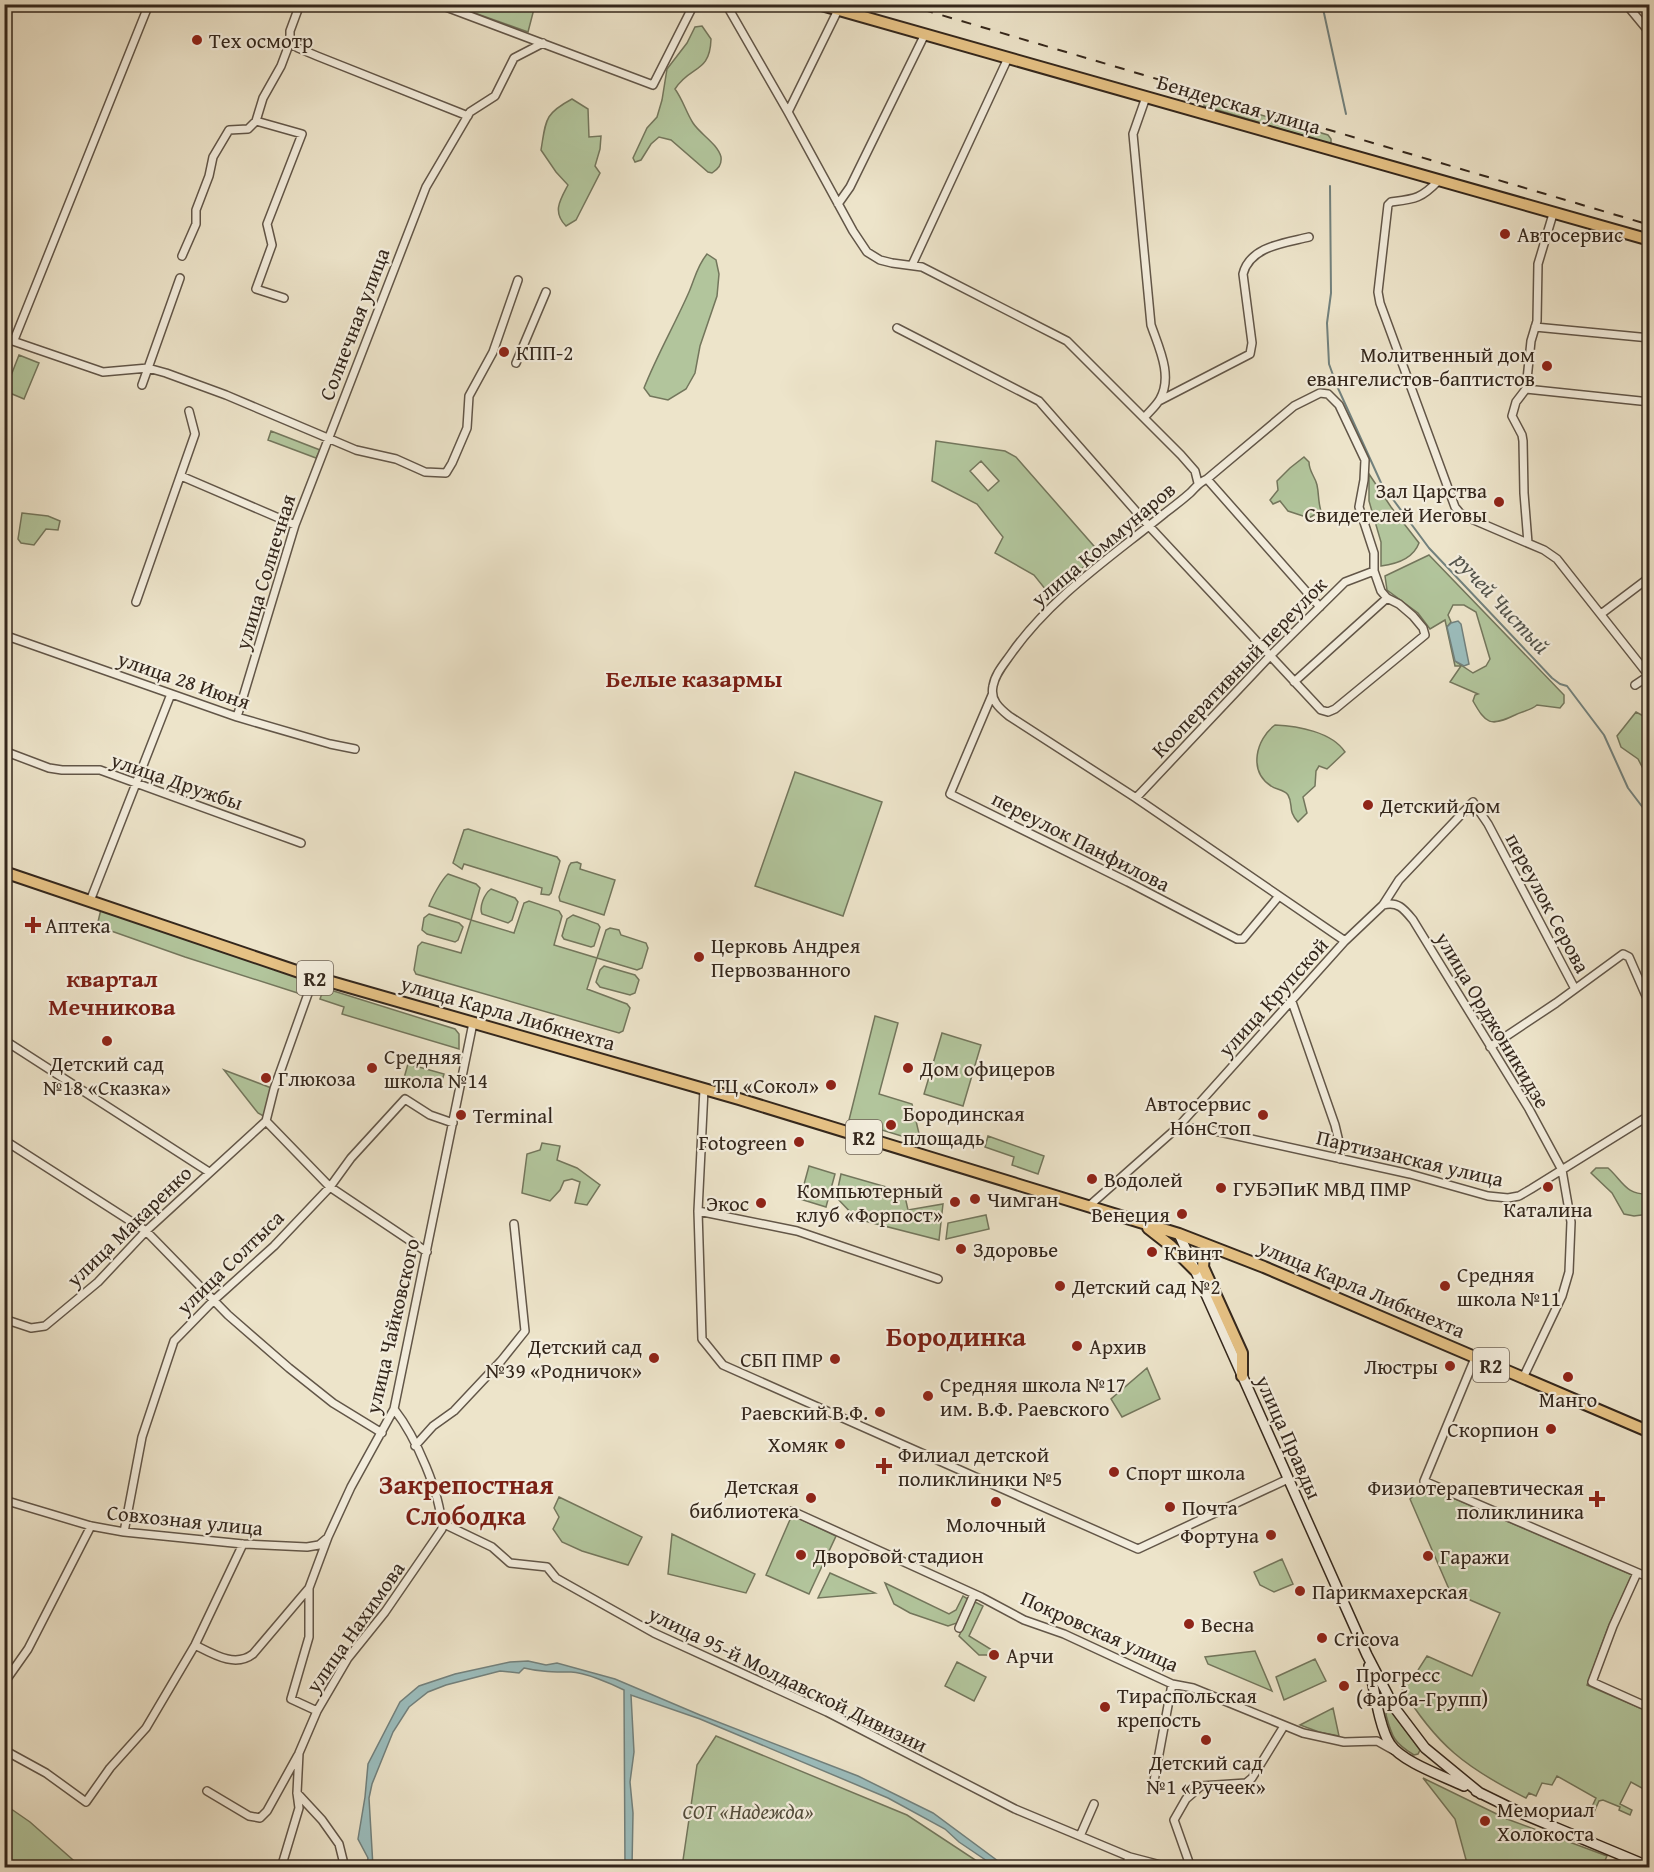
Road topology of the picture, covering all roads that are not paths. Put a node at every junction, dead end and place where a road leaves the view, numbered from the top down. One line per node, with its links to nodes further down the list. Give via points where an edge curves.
1 (149, 4): 33 (street)
2 (300, 4): 11 (street)
3 (438, 4): 12 (street)
4 (694, 4): 12 (street, via 653,85)
5 (726, 4): 15 (street)
6 (818, 4): 8 (main road, Бендерская улица)
7 (1626, 4): 9 (street)
8 (838, 10): 10 (main road, Бендерская улица); 15 (street)
9 (1650, 33)
10 (925, 34): 13 (main road, Бендерская улица); 19 (street)
11 (290, 42): 16 (street); 17 (street)
12 (543, 43): 16 (street, via 514,58 495,96)
13 (1008, 58): 14 (main road, Бендерская улица); 24 (street)
14 (1146, 97): 18 (main road, Бендерская улица); 38 (street, via 1133,134 1151,325 1166,378)
15 (788, 112): 19 (street)
16 (468, 116): 42 (street, Солнечная улица, via 426,187)
17 (256, 121): 23 (street, via 248,129 229,129 213,157 196,210 196,224); 28 (street, via 302,134 267,224 272,244 256,289)
18 (1438, 181): 20 (main road, Бендерская улица); 48 (street, via 1419,198 1388,205 1380,303 1455,507 1469,518)
19 (838, 204): 24 (street, via 867,252 880,260)
20 (1552, 214): 22 (main road, Бендерская улица); 29 (street, via 1538,264)
21 (1309, 237): 38 (street, via 1267,248 1245,265 1250,354)
22 (1650, 240)
23 (182, 256)
24 (912, 265): 41 (street, via 1068,341)
25 (180, 278): 35 (street)
26 (518, 280): 42 (street, via 493,352 469,396 467,428 446,473 425,472)
27 (546, 292): 34 (street)
28 (284, 298)
29 (1535, 327): 32 (street); 37 (street)
30 (897, 328): 47 (street, via 1039,400)
31 (4, 338): 33 (street)
32 (1650, 338)
33 (14, 340): 35 (street, via 103,372)
34 (516, 363)
35 (148, 368): 36 (street); 42 (street, via 226,395)
36 (142, 385)
37 (1526, 389): 39 (street); 48 (street, via 1512,416 1523,441)
38 (1159, 401): 41 (street)
39 (1650, 402)
40 (189, 411): 43 (street, via 195,434)
41 (1144, 418): 45 (street, via 1195,471)
42 (328, 438): 46 (street, улица Солнечная)
43 (181, 476): 46 (street); 52 (street)
44 (1207, 479): 45 (street, улица Коммунаров); 49 (street, улица Коммунаров, via 1294,406 1320,393 1328,394 1339,405 1365,460 1359,507 1374,553); 53 (street)
45 (1198, 483): 47 (street, улица Коммунаров)
46 (295, 525): 62 (street, улица Солнечная)
47 (1149, 526): 56 (street); 61 (street, улица Коммунаров, via 1064,594 1025,633 997,675)
48 (1528, 543): 54 (street, via 1557,559)
49 (1374, 571): 51 (street, улица Коммунаров); 53 (street, Кооперативный переулок, via 1345,582)
50 (1650, 578): 54 (street)
51 (1387, 598): 58 (street); 58 (street, улица Коммунаров, via 1413,616 1425,635 1328,712 1321,710)
52 (136, 602)
53 (1320, 607): 56 (street, Кооперативный переулок)
54 (1601, 614): 57 (street)
55 (4, 635): 60 (street, улица 28 Июня)
56 (1270, 656): 58 (street); 66 (street, Кооперативный переулок)
57 (1649, 676): 59 (street)
58 (1294, 682)
59 (1635, 685)
60 (171, 694): 62 (street, улица 28 Июня); 65 (street)
61 (992, 695): 66 (street, via 1009,716); 70 (street, переулок Панфилова, via 950,794 1237,939 1243,939)
62 (237, 717): 63 (street, улица 28 Июня)
63 (355, 749)
64 (4, 751): 65 (street, улица Дружбы, via 49,768 100,770)
65 (135, 783): 68 (street, улица Дружбы); 71 (street)
66 (1136, 798): 70 (street)
67 (1473, 802): 72 (street, улица Крупской, via 1399,880); 75 (street, переулок Серова)
68 (301, 843)
69 (4, 872): 71 (main road, улица Карла Либкнехта / R2)
70 (1279, 896): 73 (street)
71 (90, 901): 74 (main road, улица Карла Либкнехта / R2)
72 (1383, 905): 73 (street, улица Крупской); 80 (street, улица Орджоникидзе, via 1398,905 1413,920)
73 (1345, 940): 76 (street, улица Крупской)
74 (314, 977): 78 (main road, улица Карла Либкнехта / R2); 83 (street)
75 (1575, 989): 77 (street, via 1627,954); 80 (street)
76 (1291, 999): 85 (street, улица Крупской); 87 (street, via 1335,1125)
77 (1650, 1005)
78 (473, 1023): 81 (main road, улица Карла Либкнехта / R2); 84 (street, улица Чайковского)
79 (4, 1040): 89 (street)
80 (1490, 1047): 88 (street, улица Орджоникидзе)
81 (704, 1089): 91 (main road, улица Карла Либкнехта / R2); 92 (street)
82 (1650, 1114): 88 (street, Партизанская улица)
83 (266, 1121): 89 (street, улица Макаренко); 90 (street)
84 (453, 1123): 90 (street, улица Солтыса, via 430,1115 405,1099); 98 (street, улица Чайковского)
85 (1178, 1127): 87 (street, Партизанская улица, via 1206,1129); 91 (street, улица Крупской)
86 (4, 1140): 95 (street)
87 (1340, 1159): 88 (street, Партизанская улица, via 1499,1198 1519,1196)
88 (1562, 1170): 105 (street, улица Орджоникидзе, via 1572,1222 1569,1272 1562,1296)
89 (209, 1172): 95 (street, улица Макаренко)
90 (330, 1187): 98 (street); 101 (street, улица Солтыса, via 274,1246)
91 (1089, 1206): 93 (main road, улица Карла Либкнехта / R2)
92 (698, 1211): 100 (street, via 798,1231); 110 (street, via 702,1339 723,1365 1138,1549)
93 (1141, 1222): 96 (main road, улица Карла Либкнехта / R2); 99 (main road)
94 (514, 1224): 109 (street, via 525,1331 454,1411)
95 (146, 1231): 101 (street); 102 (street, улица Макаренко, via 98,1282 45,1326 32,1328)
96 (1179, 1234): 97 (main road, улица Карла Либкнехта / R2); 99 (main road, улица Правды)
97 (1222, 1250): 103 (main road, улица Карла Либкнехта / R2); 104 (main road, via 1204,1255 1203,1267 1242,1353)
98 (427, 1252): 106 (street, улица Чайковского)
99 (1195, 1270): 104 (main road, улица Правды)
100 (938, 1279)
101 (213, 1300): 108 (street, via 333,1403); 115 (street, улица Солтыса, via 174,1341 166,1358 142,1437)
102 (4, 1319)
103 (1475, 1358): 105 (main road, улица Карла Либкнехта / R2); 118 (street, via 1424,1481)
104 (1242, 1376): 110 (main road, улица Правды)
105 (1523, 1377): 107 (main road, улица Карла Либкнехта / R2)
106 (394, 1409): 108 (street, улица Чайковского); 109 (street)
107 (1650, 1432)
108 (382, 1433): 116 (street, улица Чайковского)
109 (415, 1446): 113 (street, via 422,1456)
110 (1288, 1479): 124 (main road, улица Правды)
111 (4, 1500): 114 (street, Совхозная улица)
112 (792, 1511): 121 (street, Покровская улица)
113 (442, 1523): 129 (street, улица Нахимова, via 439,1536 348,1658); 144 (street, улица 95-й Молдавской Дивизии, via 492,1547 510,1563 546,1567 556,1578 654,1633 827,1712 1015,1809)
114 (91, 1526): 115 (street, Совхозная улица); 125 (street, via 28,1649)
115 (124, 1533): 117 (street, Совхозная улица)
116 (328, 1538): 117 (street, Совхозная улица, via 307,1547); 120 (street, улица Чайковского)
117 (243, 1544): 123 (street)
118 (1638, 1573): 119 (street); 128 (street, via 1592,1682)
119 (1650, 1578)
120 (309, 1587): 123 (street, via 247,1659 236,1661); 129 (street, улица Чайковского, via 309,1637 291,1699)
121 (978, 1596): 122 (street); 126 (street, Покровская улица)
122 (958, 1628)
123 (195, 1645): 135 (street, via 146,1728 86,1802 46,1773)
124 (1367, 1655): 127 (main road, улица Правды); 130 (main road, улица Правды)
125 (4, 1683)
126 (1172, 1684): 131 (street, Покровская улица, via 1193,1688); 139 (street)
127 (1394, 1707): 130 (main road, via 1388,1705); 134 (main road, улица Правды)
128 (1650, 1708)
129 (317, 1711): 136 (street, улица Нахимова)
130 (1380, 1712): 132 (main road, улица Правды)
131 (1284, 1726): 133 (street, Покровская улица, via 1344,1742); 151 (street, via 1246,1783 1202,1786 1186,1799 1174,1820)
132 (1384, 1731): 133 (street); 137 (main road, улица Правды)
133 (1377, 1741): 137 (street)
134 (1425, 1748): 138 (main road, via 1423,1757); 142 (main road)
135 (4, 1750)
136 (299, 1753): 140 (street, via 260,1818 249,1816); 141 (street, улица Нахимова)
137 (1400, 1754): 138 (main road)
138 (1414, 1762): 142 (main road)
139 (1154, 1781)
140 (207, 1791)
141 (297, 1793): 147 (street, улица Нахимова, via 299,1808); 148 (street, via 339,1844)
142 (1481, 1794): 146 (main road)
143 (1094, 1804): 144 (street)
144 (1080, 1836): 145 (street, улица 95-й Молдавской Дивизии)
145 (1130, 1857): 149 (street); 150 (street, улица 95-й Молдавской Дивизии)
146 (1650, 1867)
147 (281, 1868)
148 (345, 1868)
149 (1124, 1868)
150 (1172, 1868)
151 (1191, 1868)

